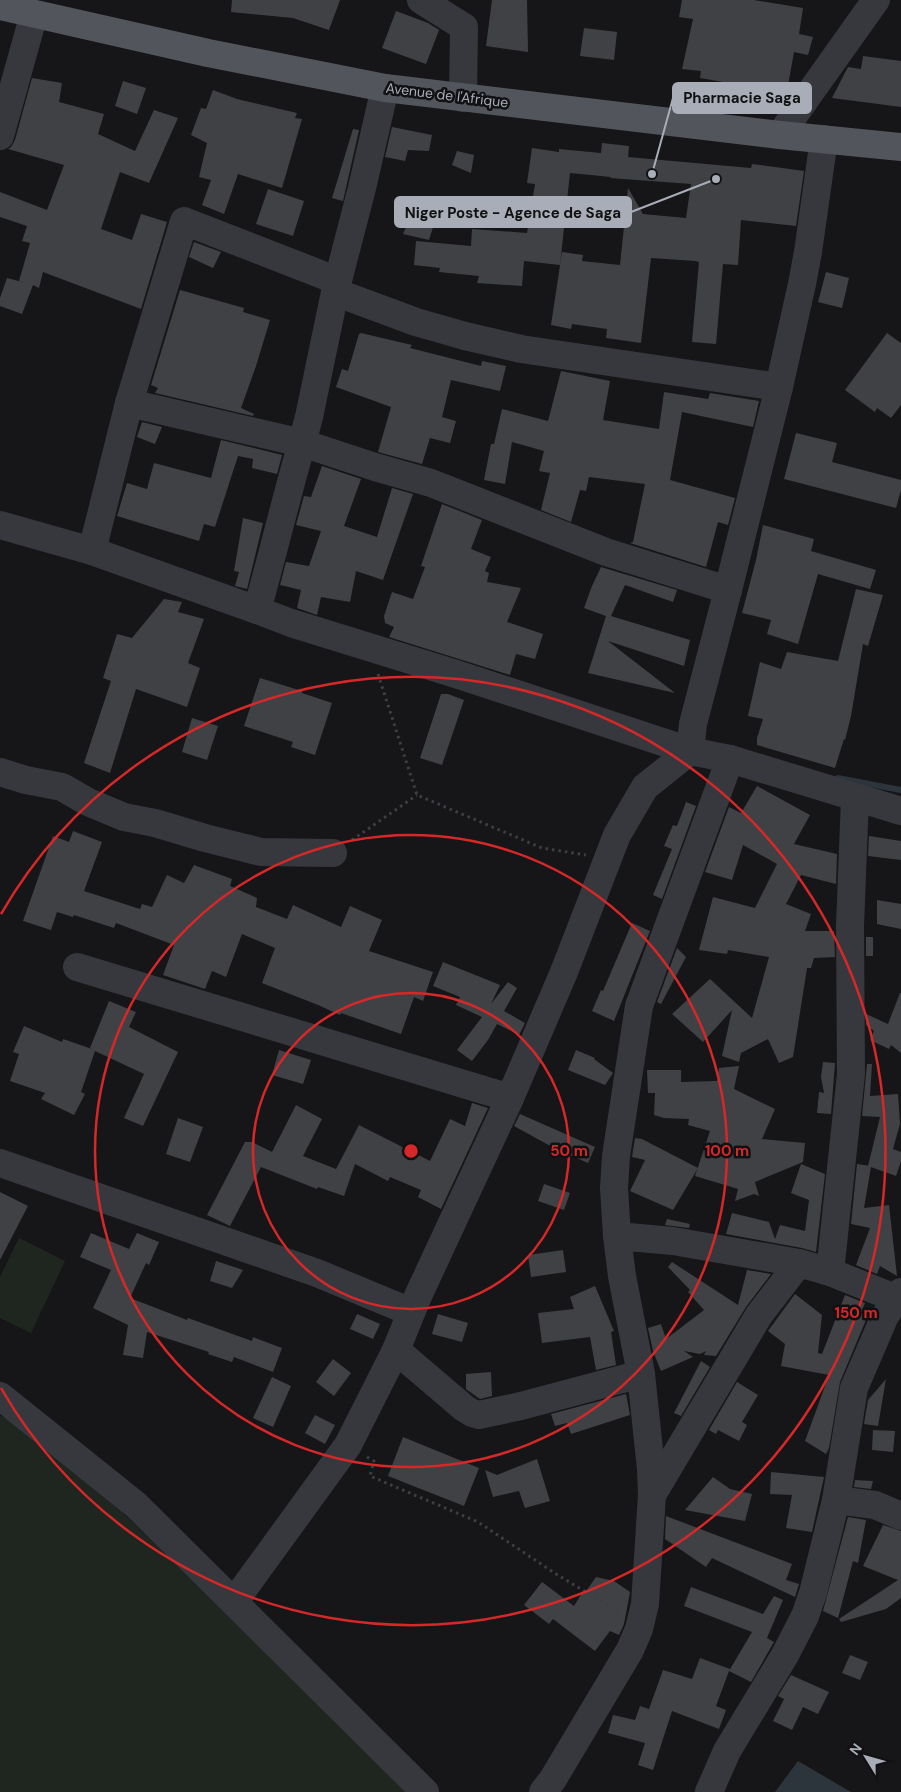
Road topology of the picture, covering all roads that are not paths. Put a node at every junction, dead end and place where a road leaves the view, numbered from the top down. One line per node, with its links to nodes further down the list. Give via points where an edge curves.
1 (421, 0): 6 (street)
2 (464, 0): 6 (street)
3 (876, 0): 9 (street)
4 (0, 6): 5 (main road, Avenue de l'Afrique)
5 (34, 14): 7 (main road, Avenue de l'Afrique); 10 (street)
6 (464, 27): 8 (street)
7 (384, 88): 8 (main road, Avenue de l'Afrique); 13 (street)
8 (463, 98): 9 (main road, Avenue de l'Afrique)
9 (780, 135): 11 (main road, Avenue de l'Afrique)
10 (0, 136)
11 (824, 139): 12 (main road, Avenue de l'Afrique); 14 (street, via 808,252)
12 (901, 147)
13 (337, 286): 14 (street, via 416,322 464,336 521,349); 15 (street, via 184,221); 16 (street)
14 (779, 387): 19 (street)
15 (129, 403): 16 (street); 18 (street)
16 (302, 443): 19 (street, via 431,483 606,552); 20 (street)
17 (0, 525): 18 (street)
18 (92, 550): 20 (street)
19 (728, 590): 21 (street, via 693,724)
20 (257, 610): 21 (street)
21 (690, 751): 22 (street); 28 (street, via 645,787 617,835 564,972)
22 (730, 759): 24 (street); 30 (street, via 639,1006 616,1156)
23 (0, 772): 26 (street, via 62,787 88,802 124,816 261,852)
24 (856, 798): 25 (street); 32 (street, via 850,926 852,1074)
25 (901, 811)
26 (334, 853)
27 (78, 967): 28 (street)
28 (510, 1098): 34 (street)
29 (0, 1163): 34 (street, via 317,1273)
30 (617, 1236): 31 (street, via 673,1241); 36 (street)
31 (799, 1262): 32 (street); 38 (street, via 759,1315)
32 (830, 1272): 33 (street)
33 (898, 1295): 39 (street, via 885,1316 854,1388)
34 (411, 1312): 35 (street)
35 (396, 1350): 36 (street, via 464,1408 480,1415); 41 (street, via 348,1445)
36 (641, 1374): 38 (street)
37 (0, 1396): 41 (street, via 136,1505)
38 (652, 1495): 43 (street, via 646,1604 642,1619 630,1650)
39 (836, 1500): 40 (street, via 874,1505); 44 (street, via 805,1616 728,1751)
40 (901, 1516)
41 (234, 1602): 42 (street)
42 (425, 1792)
43 (543, 1792)
44 (709, 1792)

